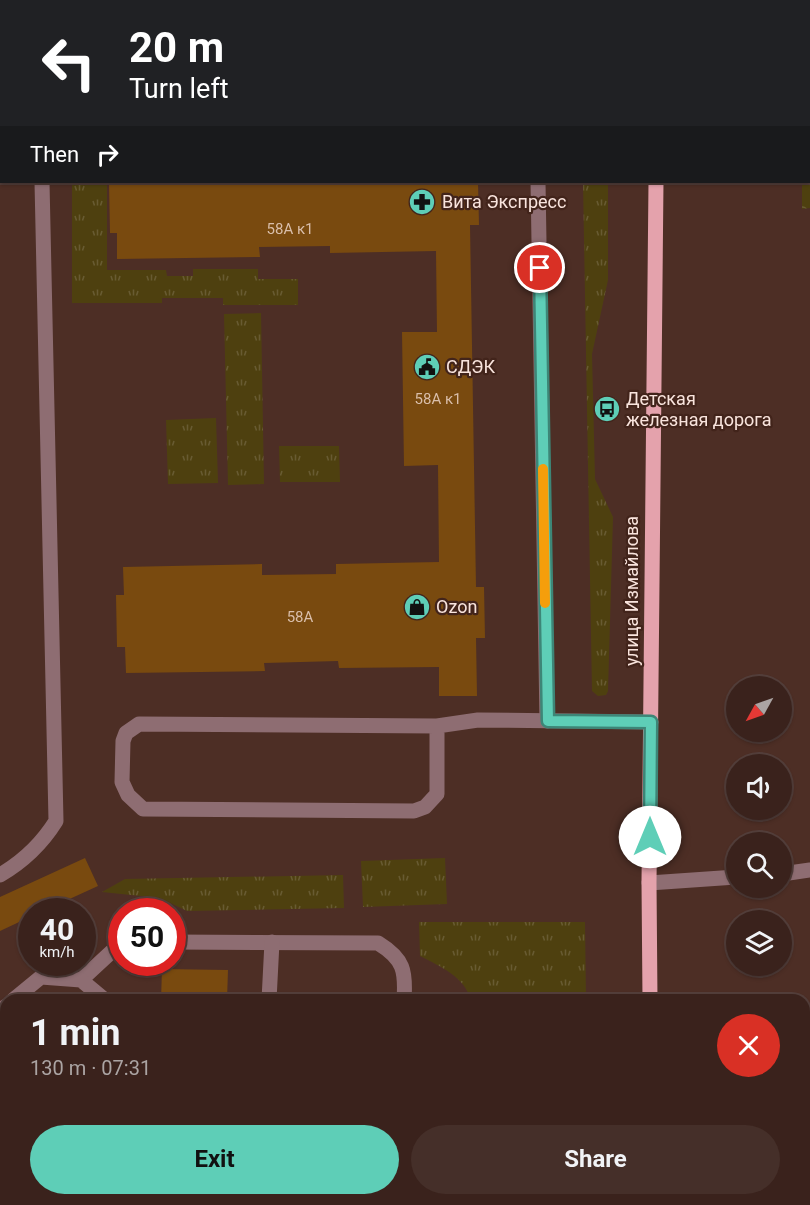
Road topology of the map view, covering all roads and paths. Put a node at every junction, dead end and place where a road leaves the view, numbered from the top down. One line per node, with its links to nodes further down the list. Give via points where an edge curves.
1 (42, 183): 9 (street, via 56,821 31,853)
2 (538, 183): 4 (street)
3 (656, 183): 5 (main road, улица Измайлова)
4 (548, 721): 5 (street); 6 (street, via 478,720)
5 (651, 722): 11 (main road, улица Измайлова)
6 (437, 726): 6 (street, via 139,724 126,733 123,741 122,782 128,795 143,809 414,811 425,807 437,794)
7 (810, 870): 8 (street)
8 (792, 873)
9 (0, 875)
10 (726, 878): 11 (street)
11 (649, 883): 20 (main road, улица Измайлова)
12 (186, 942): 13 (street)
13 (272, 942): 18 (street); 19 (street, via 378,943 397,957 404,969)
14 (108, 955): 15 (street)
15 (81, 980): 16 (street, via 41,977); 17 (street)
16 (20, 994)
17 (98, 994)
18 (269, 994)
19 (404, 994)
20 (650, 994)

